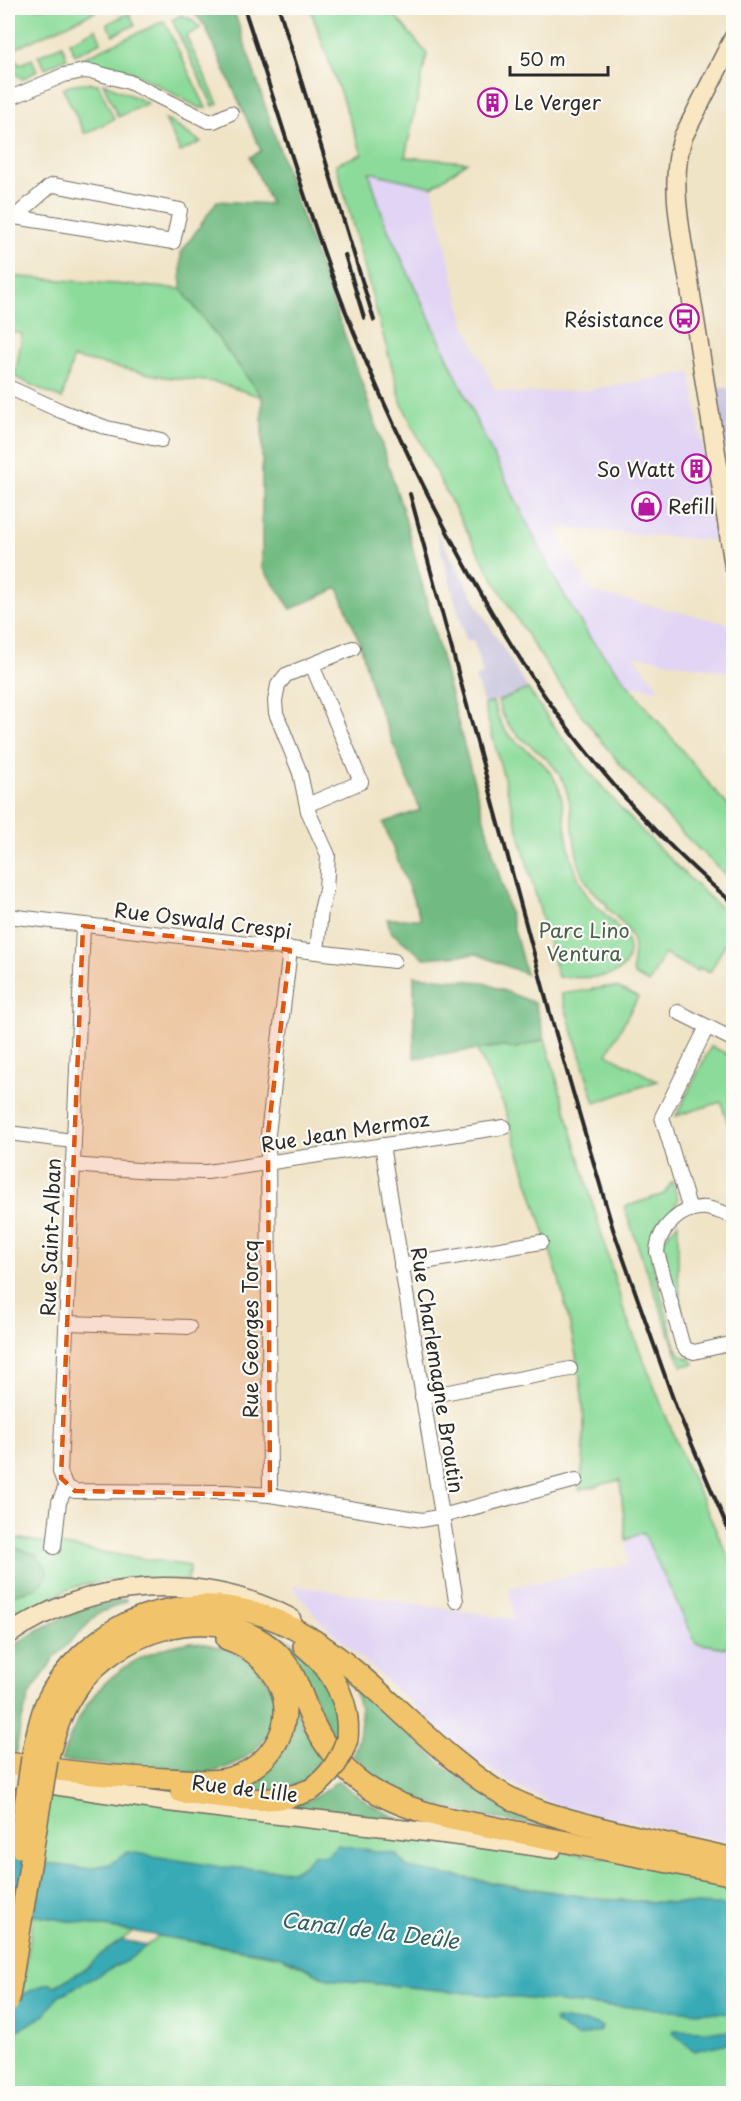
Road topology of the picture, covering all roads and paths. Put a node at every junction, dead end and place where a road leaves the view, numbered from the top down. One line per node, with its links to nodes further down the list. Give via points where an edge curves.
1 (734, 37): 7 (street, via 683,137 676,181)
2 (10, 93): 3 (street, via 22,94 64,75 84,71 129,82 208,121)
3 (231, 113)
4 (11, 217): 4 (street, via 173,242 180,210 54,185)
5 (8, 387): 6 (street, via 107,428)
6 (161, 440)
7 (733, 563)
8 (353, 648): 9 (street)
9 (312, 665): 10 (street, via 282,678 275,702); 10 (street, via 361,782)
10 (307, 805): 14 (street, via 328,855)
11 (8, 916): 12 (street, Rue Oswald Crespi)
12 (83, 926): 13 (street, Rue Oswald Crespi); 21 (street, Rue Saint-Alban)
13 (290, 950): 14 (street, Rue Oswald Crespi); 23 (street, Rue Georges Torcq, via 270,1107)
14 (317, 952): 15 (street, Rue Oswald Crespi)
15 (394, 961)
16 (678, 1012): 17 (street)
17 (707, 1027): 18 (street); 25 (street, via 662,1117)
18 (734, 1040)
19 (504, 1126): 22 (street, Rue Jean Mermoz)
20 (8, 1133): 21 (street)
21 (73, 1141): 24 (street, Rue Saint-Alban)
22 (382, 1145): 23 (street, Rue Jean Mermoz); 28 (street, Rue Charlemagne Broutin)
23 (267, 1163): 24 (street, Rue Jean Mermoz, via 207,1172); 36 (street, Rue Georges Torcq)
24 (72, 1165): 29 (street, Rue Saint-Alban)
25 (690, 1210): 26 (street, via 707,1208); 31 (street, via 665,1228 658,1244 659,1261 682,1343 694,1352)
26 (734, 1216)
27 (541, 1242): 28 (street)
28 (401, 1266): 33 (street, Rue Charlemagne Broutin)
29 (67, 1323): 30 (street); 35 (street, Rue Saint-Alban, via 60,1472)
30 (189, 1327)
31 (734, 1343)
32 (570, 1369): 33 (street)
33 (422, 1397): 37 (street, Rue Charlemagne Broutin)
34 (576, 1480): 37 (street)
35 (66, 1487): 36 (street, via 75,1491); 38 (street, Rue Saint-Alban, via 59,1502)
36 (270, 1496): 37 (street, via 415,1520)
37 (442, 1516): 39 (street, Rue Charlemagne Broutin)
38 (54, 1547)
39 (456, 1601)
40 (166, 1609): 43 (main road, via 230,1606 275,1619 322,1646); 44 (main road, via 119,1627 79,1658 60,1679 38,1726); 45 (main road, bridge, via 238,1614 272,1626 319,1659 337,1685 347,1715 346,1739 334,1768 312,1788 285,1798 257,1799)
41 (149, 1634): 44 (main road, via 115,1652 81,1682); 45 (main road, via 216,1636 242,1645 261,1659 281,1686 285,1709 279,1739 265,1758 239,1775 215,1780); 47 (main road, via 188,1624 212,1624 242,1630 262,1641 288,1665 312,1718 340,1763 394,1803 443,1818)
42 (8, 1635): 43 (street, via 63,1604 127,1588 217,1592 246,1599 305,1626)
43 (381, 1695): 46 (main road, via 458,1763 508,1798 561,1818)
44 (40, 1759): 49 (main road, bridge); 50 (main road, bridge)
45 (8, 1770): 47 (street, Rue de Lille, via 79,1790 477,1837)
46 (734, 1859)
47 (694, 1868): 48 (main road)
48 (734, 1875)
49 (8, 1918)
50 (8, 2002)

